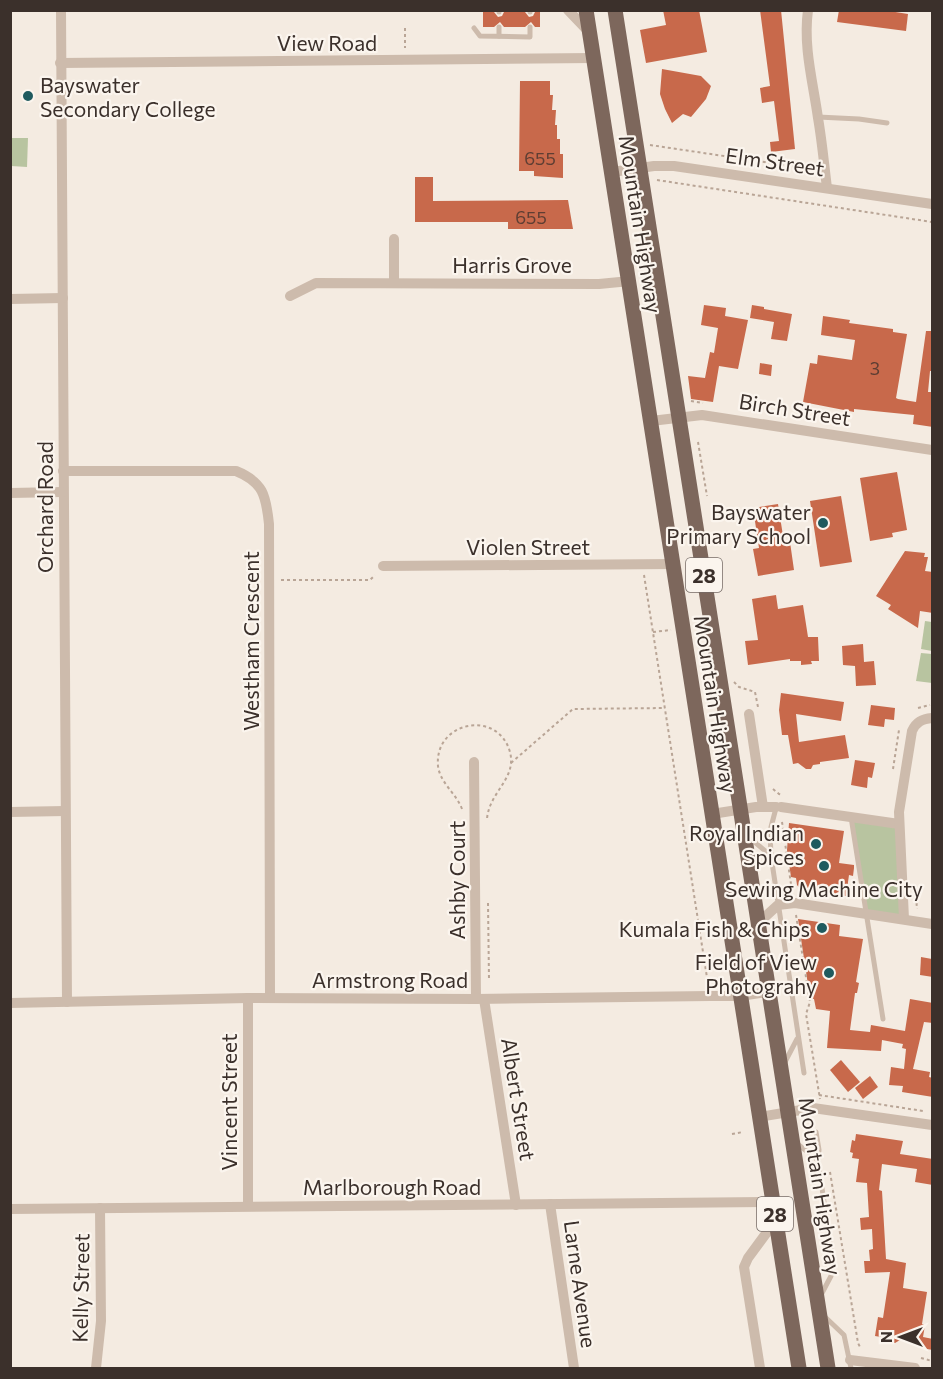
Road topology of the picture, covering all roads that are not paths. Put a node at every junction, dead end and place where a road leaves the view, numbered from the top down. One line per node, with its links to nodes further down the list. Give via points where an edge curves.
1 (60, 10): 12 (street, Orchard Road)
2 (567, 10): 9 (street)
3 (586, 10): 9 (main road, Mountain Highway / 28)
4 (615, 10): 15 (main road, Mountain Highway / 28)
5 (808, 10): 13 (street, via 805,32)
6 (499, 27): 10 (lane)
7 (530, 27): 10 (lane, via 530,37)
8 (474, 28): 10 (lane, via 480,36)
9 (589, 33): 11 (main road, Mountain Highway / 28)
10 (499, 36)
11 (594, 58): 12 (street, View Road); 16 (main road, Mountain Highway / 28)
12 (60, 63): 23 (street, Orchard Road)
13 (818, 117): 14 (lane); 17 (street)
14 (886, 123)
15 (640, 168): 16 (street, Elm Street); 17 (street, Elm Street, via 674,166); 25 (main road, Mountain Highway / 28)
16 (612, 172): 20 (main road, Mountain Highway / 28)
17 (827, 188): 18 (street, Elm Street)
18 (933, 204)
19 (394, 239): 21 (street)
20 (630, 281): 21 (street, Harris Grove); 26 (main road, Mountain Highway / 28)
21 (394, 283): 22 (street, Harris Grove, via 316,283)
22 (290, 296)
23 (63, 298): 24 (street); 28 (street, Orchard Road)
24 (10, 299)
25 (679, 416): 26 (street, Birch Street); 27 (street, Birch Street, via 702,415); 38 (main road, Mountain Highway / 28)
26 (651, 421): 31 (main road, Mountain Highway / 28)
27 (933, 450)
28 (63, 471): 29 (street, Orchard Road); 54 (street, Westham Crescent, via 236,471 251,477 264,493 269,580)
29 (63, 492): 30 (street); 39 (street, Orchard Road)
30 (10, 493)
31 (672, 564): 32 (street, Violen Street); 41 (main road, Mountain Highway / 28)
32 (383, 566)
33 (749, 714): 36 (street, Mountain Highway)
34 (933, 718): 43 (street, via 921,720 912,731)
35 (474, 762): 55 (street, Ashby Court)
36 (763, 807): 37 (street); 38 (street)
37 (778, 807): 42 (street); 45 (lane, Mountain Highway, via 770,831)
38 (740, 809): 41 (street); 44 (main road, Mountain Highway / 28)
39 (65, 811): 40 (street); 56 (street, Orchard Road)
40 (10, 812)
41 (712, 814): 52 (main road, Mountain Highway / 28)
42 (851, 817): 43 (street); 47 (lane)
43 (899, 824): 48 (street)
44 (744, 832): 45 (lane); 49 (main road, Mountain Highway / 28)
45 (771, 856): 46 (lane, Mountain Highway)
46 (778, 905): 47 (street, via 795,903); 49 (street); 59 (lane, Mountain Highway)
47 (867, 914): 48 (street); 58 (lane)
48 (904, 919): 50 (street)
49 (758, 923): 51 (main road, Mountain Highway / 28)
50 (933, 924)
51 (768, 992): 52 (street, Armstrong Road); 60 (main road, Mountain Highway / 28)
52 (740, 996): 55 (street, Armstrong Road); 63 (main road, Mountain Highway / 28)
53 (248, 998): 54 (street, Armstrong Road); 56 (street, Armstrong Road); 71 (street, Vincent Street)
54 (270, 998): 55 (street, Armstrong Road)
55 (480, 999): 70 (street, Albert Street)
56 (67, 1002): 57 (street, Armstrong Road)
57 (10, 1003)
58 (883, 1019)
59 (798, 1037): 60 (lane); 61 (lane, Mountain Highway)
60 (781, 1070): 62 (main road, Mountain Highway / 28)
61 (804, 1073)
62 (788, 1111): 63 (street); 64 (street, via 813,1108); 66 (main road, Mountain Highway / 28)
63 (759, 1117): 68 (main road, Mountain Highway / 28)
64 (933, 1125)
65 (816, 1132): 67 (lane, Mountain Highway)
66 (792, 1140): 67 (lane); 75 (main road, Mountain Highway / 28)
67 (818, 1160): 75 (lane, Mountain Highway, via 833,1265)
68 (773, 1202): 69 (street, Marlborough Road); 74 (main road, Mountain Highway / 28)
69 (550, 1204): 70 (street, Marlborough Road); 78 (street, Larne Avenue)
70 (516, 1205): 71 (street, Marlborough Road)
71 (248, 1206): 72 (street, Marlborough Road)
72 (100, 1208): 73 (street, Marlborough Road); 77 (street, Kelly Street, via 102,1321)
73 (10, 1209)
74 (776, 1220): 79 (street, via 744,1267); 80 (main road, Mountain Highway / 28)
75 (818, 1307): 76 (lane, via 844,1335); 81 (main road, Mountain Highway / 28)
76 (850, 1364): 82 (street)
77 (96, 1368)
78 (574, 1368)
79 (760, 1368)
80 (799, 1368)
81 (828, 1368)
82 (915, 1368)

